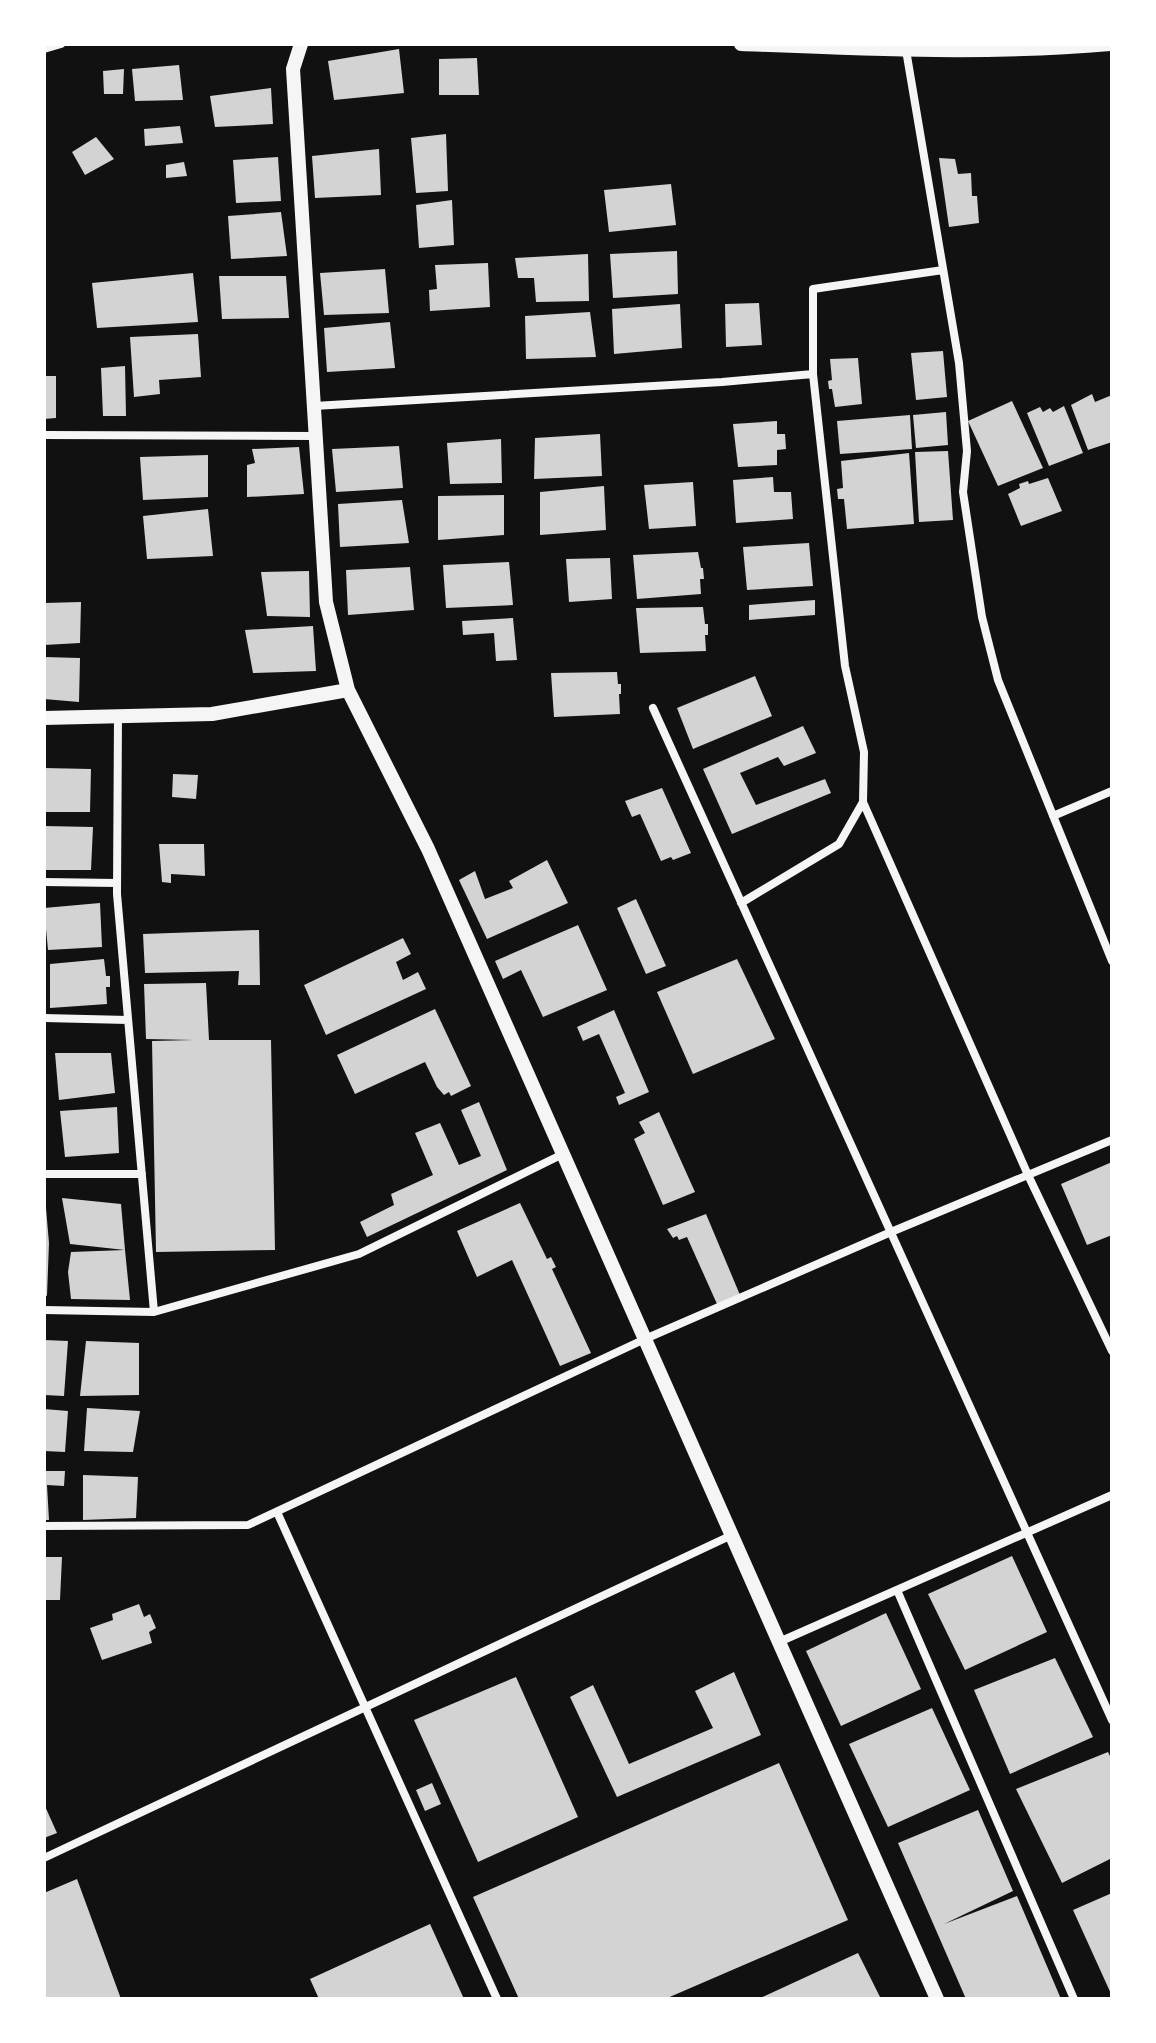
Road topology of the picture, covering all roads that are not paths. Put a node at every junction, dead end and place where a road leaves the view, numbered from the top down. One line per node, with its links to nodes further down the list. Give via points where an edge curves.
1 (61, 44): 5 (street)
2 (301, 44): 9 (street, via 293,69)
3 (741, 44): 6 (street)
4 (1110, 44): 6 (street)
5 (44, 49)
6 (906, 50): 7 (street)
7 (943, 270): 8 (street, via 813,289); 18 (street, via 959,363 967,451 963,492 982,617 998,680)
8 (813, 374): 9 (street); 17 (street, via 845,666 864,752)
9 (314, 406): 11 (street)
10 (44, 435): 11 (street)
11 (316, 436): 12 (street, via 326,602)
12 (348, 690): 14 (street, via 212,714); 26 (street, via 428,849)
13 (653, 708): 21 (street)
14 (118, 716): 15 (street); 20 (street)
15 (44, 718)
16 (1112, 791): 18 (street)
17 (863, 802): 21 (street, via 839,844); 29 (street)
18 (1053, 816): 22 (street)
19 (44, 882): 20 (street)
20 (117, 883): 24 (street)
21 (741, 903): 30 (street)
22 (1112, 961)
23 (44, 1018): 24 (street)
24 (128, 1020): 28 (street)
25 (1112, 1140): 29 (street)
26 (563, 1154): 32 (street, via 359,1254); 33 (street)
27 (44, 1174): 28 (street)
28 (142, 1174): 32 (street)
29 (1028, 1175): 30 (street); 34 (street)
30 (891, 1232): 33 (street); 38 (street)
31 (44, 1310): 32 (street)
32 (154, 1312)
33 (645, 1339): 36 (street); 39 (street)
34 (1112, 1351)
35 (1112, 1495): 38 (street)
36 (277, 1512): 37 (street, via 248,1525); 42 (street)
37 (44, 1526)
38 (1027, 1533): 40 (street); 43 (street)
39 (732, 1535): 41 (street); 42 (street)
40 (897, 1590): 41 (street); 47 (street)
41 (779, 1642): 46 (street)
42 (366, 1707): 44 (street); 45 (street)
43 (1112, 1720)
44 (44, 1858)
45 (497, 1999)
46 (937, 1999)
47 (1074, 1999)

